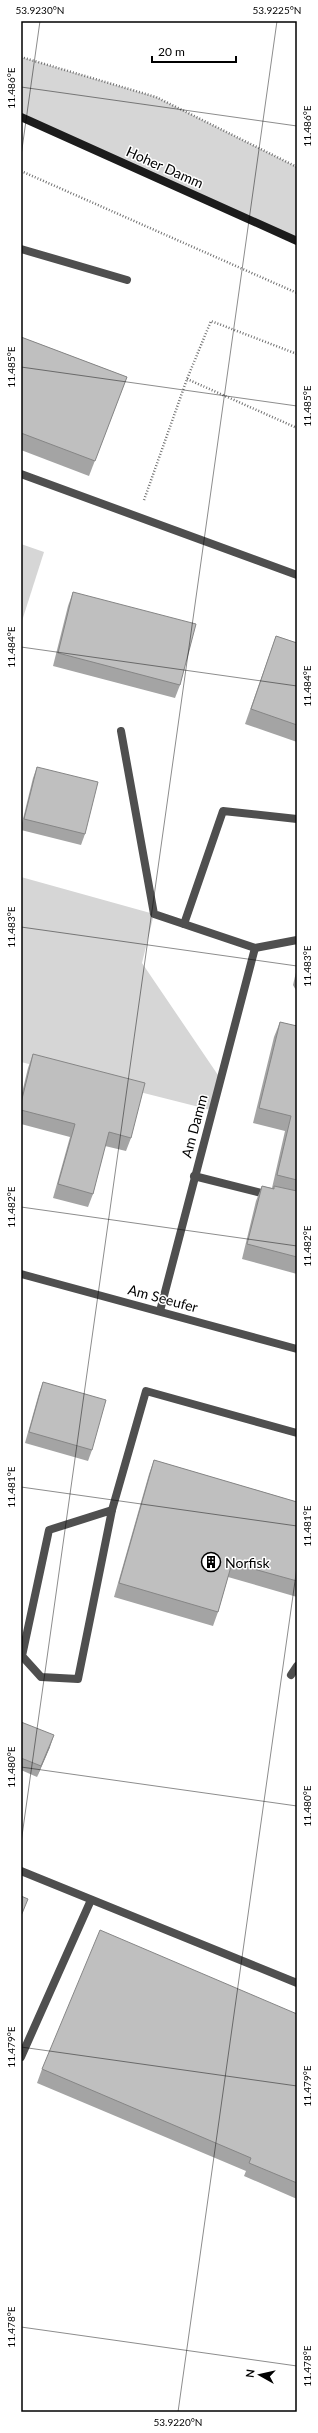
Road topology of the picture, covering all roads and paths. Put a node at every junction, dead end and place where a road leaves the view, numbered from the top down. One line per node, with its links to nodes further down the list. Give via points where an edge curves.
1 (21, 57): 3 (path, via 156,97)
2 (21, 117): 5 (main road, Hoher Damm)
3 (297, 168)
4 (21, 171): 8 (path)
5 (297, 242)
6 (21, 249): 7 (street)
7 (127, 280)
8 (297, 293)
9 (297, 354): 10 (path, via 211,321)
10 (187, 379): 11 (path); 13 (path)
11 (297, 428)
12 (21, 474): 13 (street)
13 (138, 518): 14 (street)
14 (297, 575)
15 (121, 731): 17 (street, via 154,914)
16 (297, 819): 17 (street, via 223,811)
17 (184, 924): 19 (street)
18 (297, 940): 19 (street)
19 (255, 948): 20 (street, Am Damm)
20 (194, 1176): 21 (street); 23 (street, Am Damm)
21 (275, 1196)
22 (21, 1274): 23 (street, Am Seeufer)
23 (160, 1311): 24 (street, Am Seeufer)
24 (297, 1348)
25 (297, 1432): 26 (street, via 146,1390)
26 (112, 1510): 26 (street, via 49,1530 22,1656 41,1677 78,1679)
27 (297, 1666): 28 (street)
28 (291, 1675)
29 (21, 1871): 30 (street)
30 (91, 1900): 31 (street); 32 (street)
31 (297, 1983)
32 (21, 2057)

